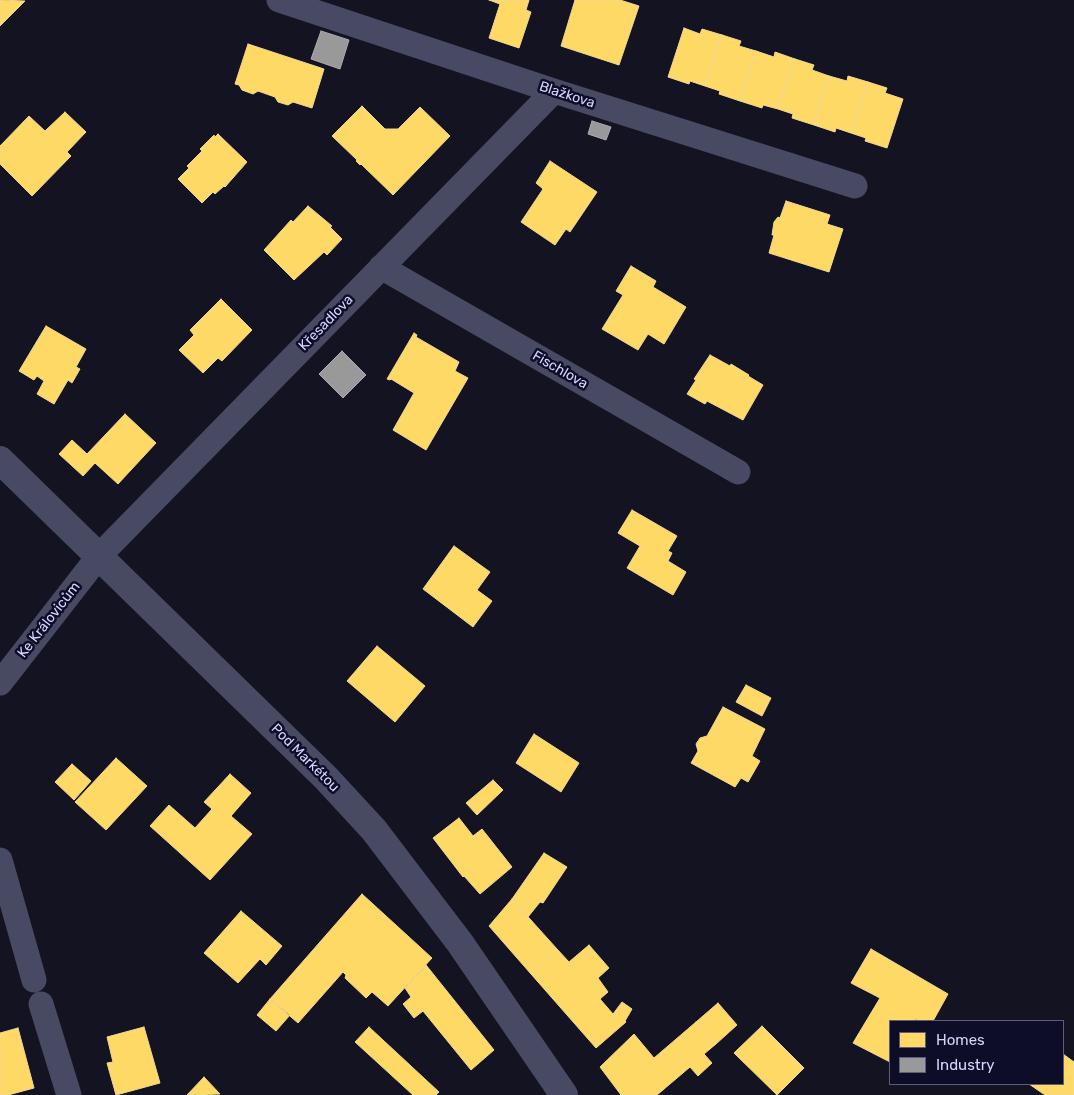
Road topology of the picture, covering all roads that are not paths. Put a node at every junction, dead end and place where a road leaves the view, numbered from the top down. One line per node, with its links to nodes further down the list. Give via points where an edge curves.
1 (279, 0): 2 (street, Blažkova)
2 (554, 91): 3 (street, Blažkova); 4 (street, Křesadlova)
3 (855, 186)
4 (381, 267): 6 (street, Fischlova); 7 (street, Křesadlova)
5 (0, 460): 7 (street, Pod Markétou)
6 (738, 472)
7 (99, 556): 8 (street, Ke Královicům); 13 (street, Pod Markétou, via 326,778 374,830 460,943)
8 (0, 683)
9 (0, 860): 10 (street)
10 (34, 980)
11 (41, 1004): 12 (street)
12 (68, 1095)
13 (564, 1095)

